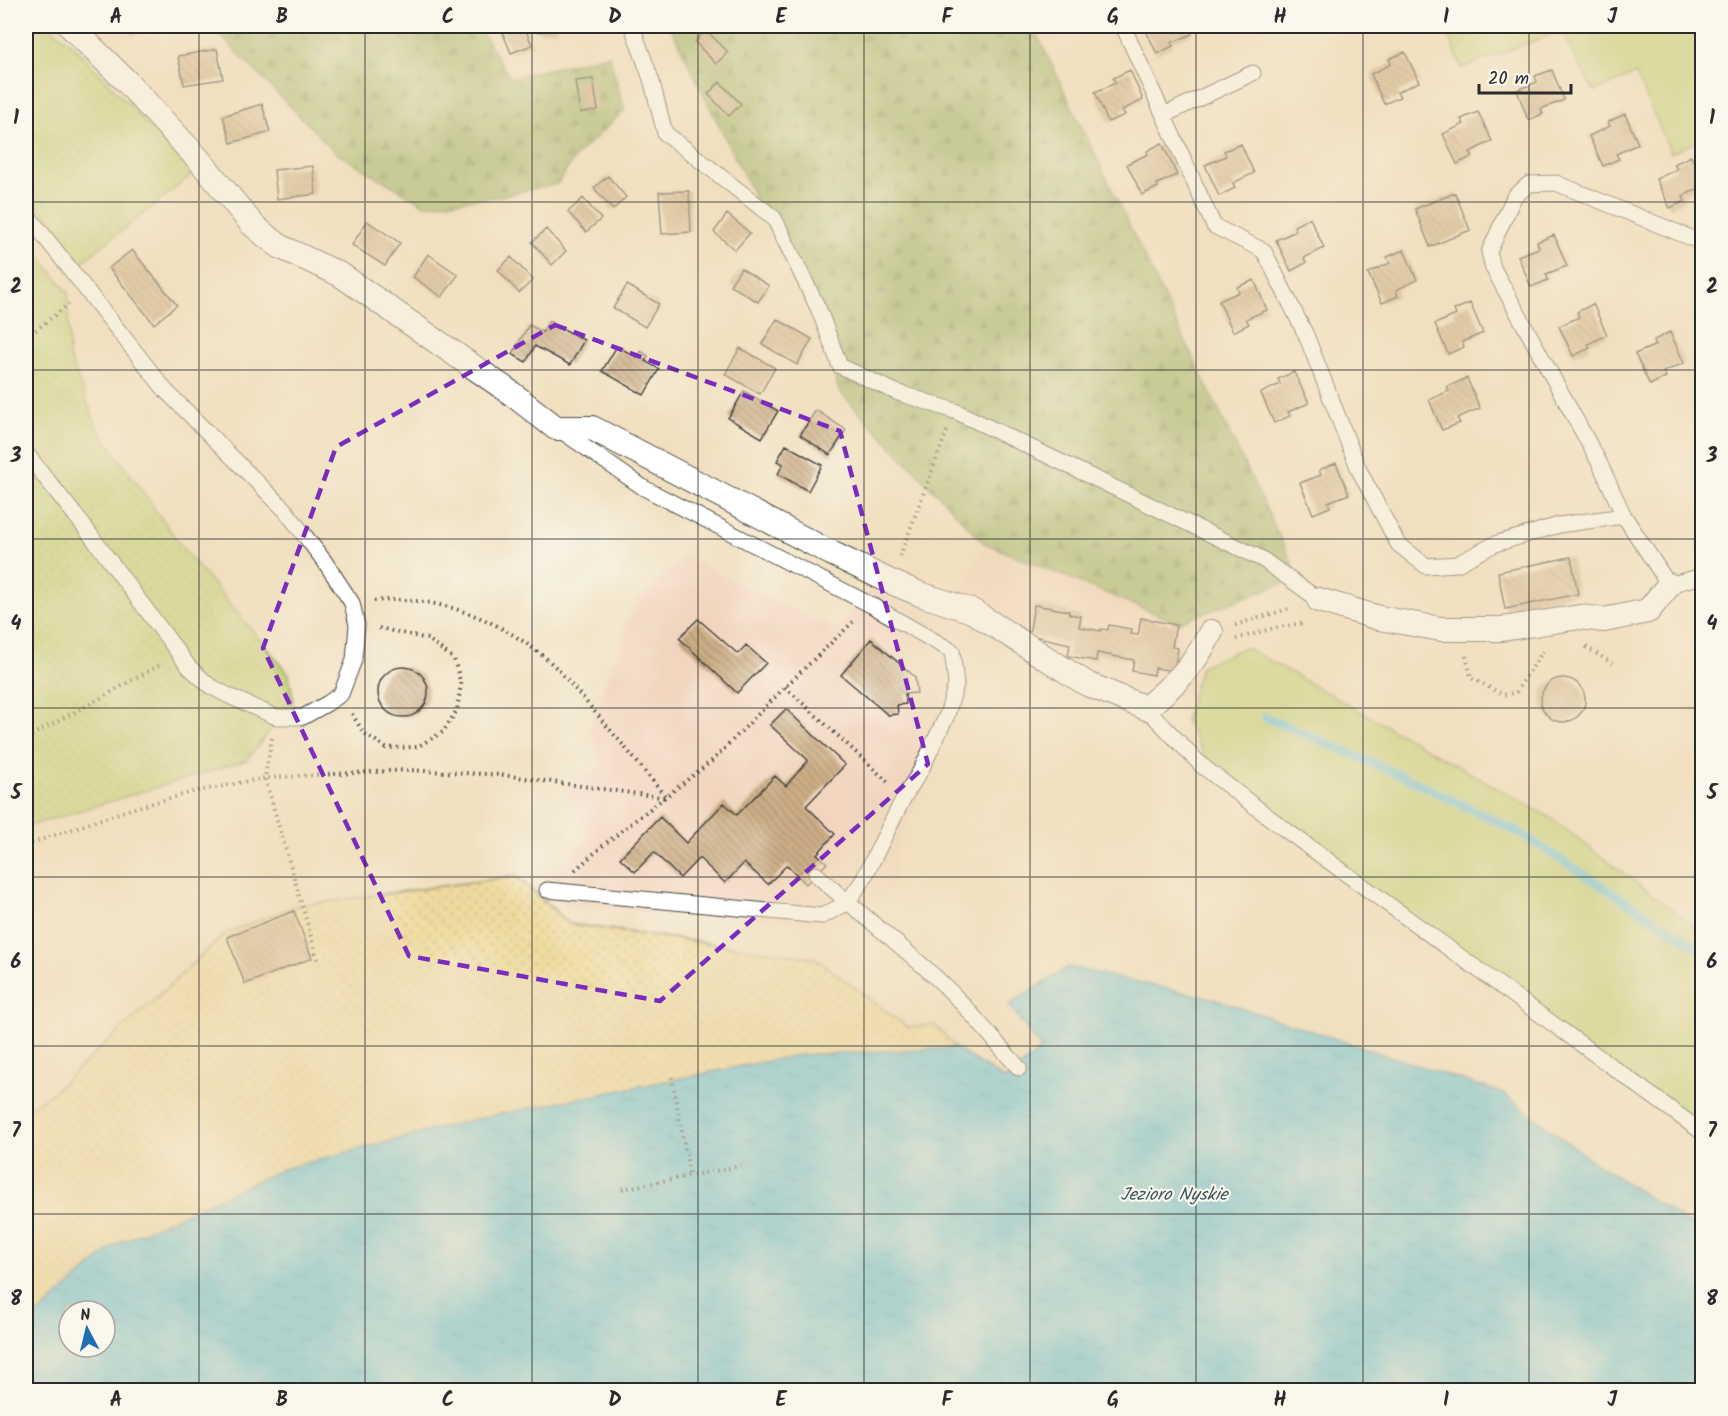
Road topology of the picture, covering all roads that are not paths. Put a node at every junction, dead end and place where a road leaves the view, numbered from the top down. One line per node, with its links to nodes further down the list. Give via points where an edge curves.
1 (70, 26): 8 (street, via 127,82 266,236 341,275)
2 (632, 26): 13 (lane, via 665,133 774,218 819,310 840,366 896,392 955,411 1262,559)
3 (1123, 26): 5 (lane)
4 (1253, 73): 5 (lane)
5 (1164, 115): 10 (lane, via 1214,226 1264,251 1306,335 1359,470 1398,544 1426,566 1457,564 1495,544 1559,525)
6 (26, 213): 9 (lane, via 166,391 285,510 352,603 357,625 354,660 341,694 303,717 276,717 210,686 177,652)
7 (1701, 242): 10 (lane, via 1556,183 1529,184 1514,197 1488,252)
8 (556, 428): 15 (street, via 592,428 891,582 972,611 1087,684); 18 (lane, via 644,488 952,651 956,684 947,715 863,880)
9 (26, 453)
10 (1624, 516): 12 (lane)
11 (1702, 576): 12 (lane)
12 (1669, 585): 13 (street, via 1648,611 1604,620 1580,617 1502,629 1441,628 1379,618)
13 (1319, 600)
14 (1207, 640): 15 (street, via 1179,680)
15 (1146, 708): 20 (lane, via 1217,778)
16 (816, 874): 18 (lane)
17 (547, 890): 18 (lane, via 822,916)
18 (847, 903): 19 (lane, via 951,992)
19 (1019, 1068)
20 (1702, 1132)

